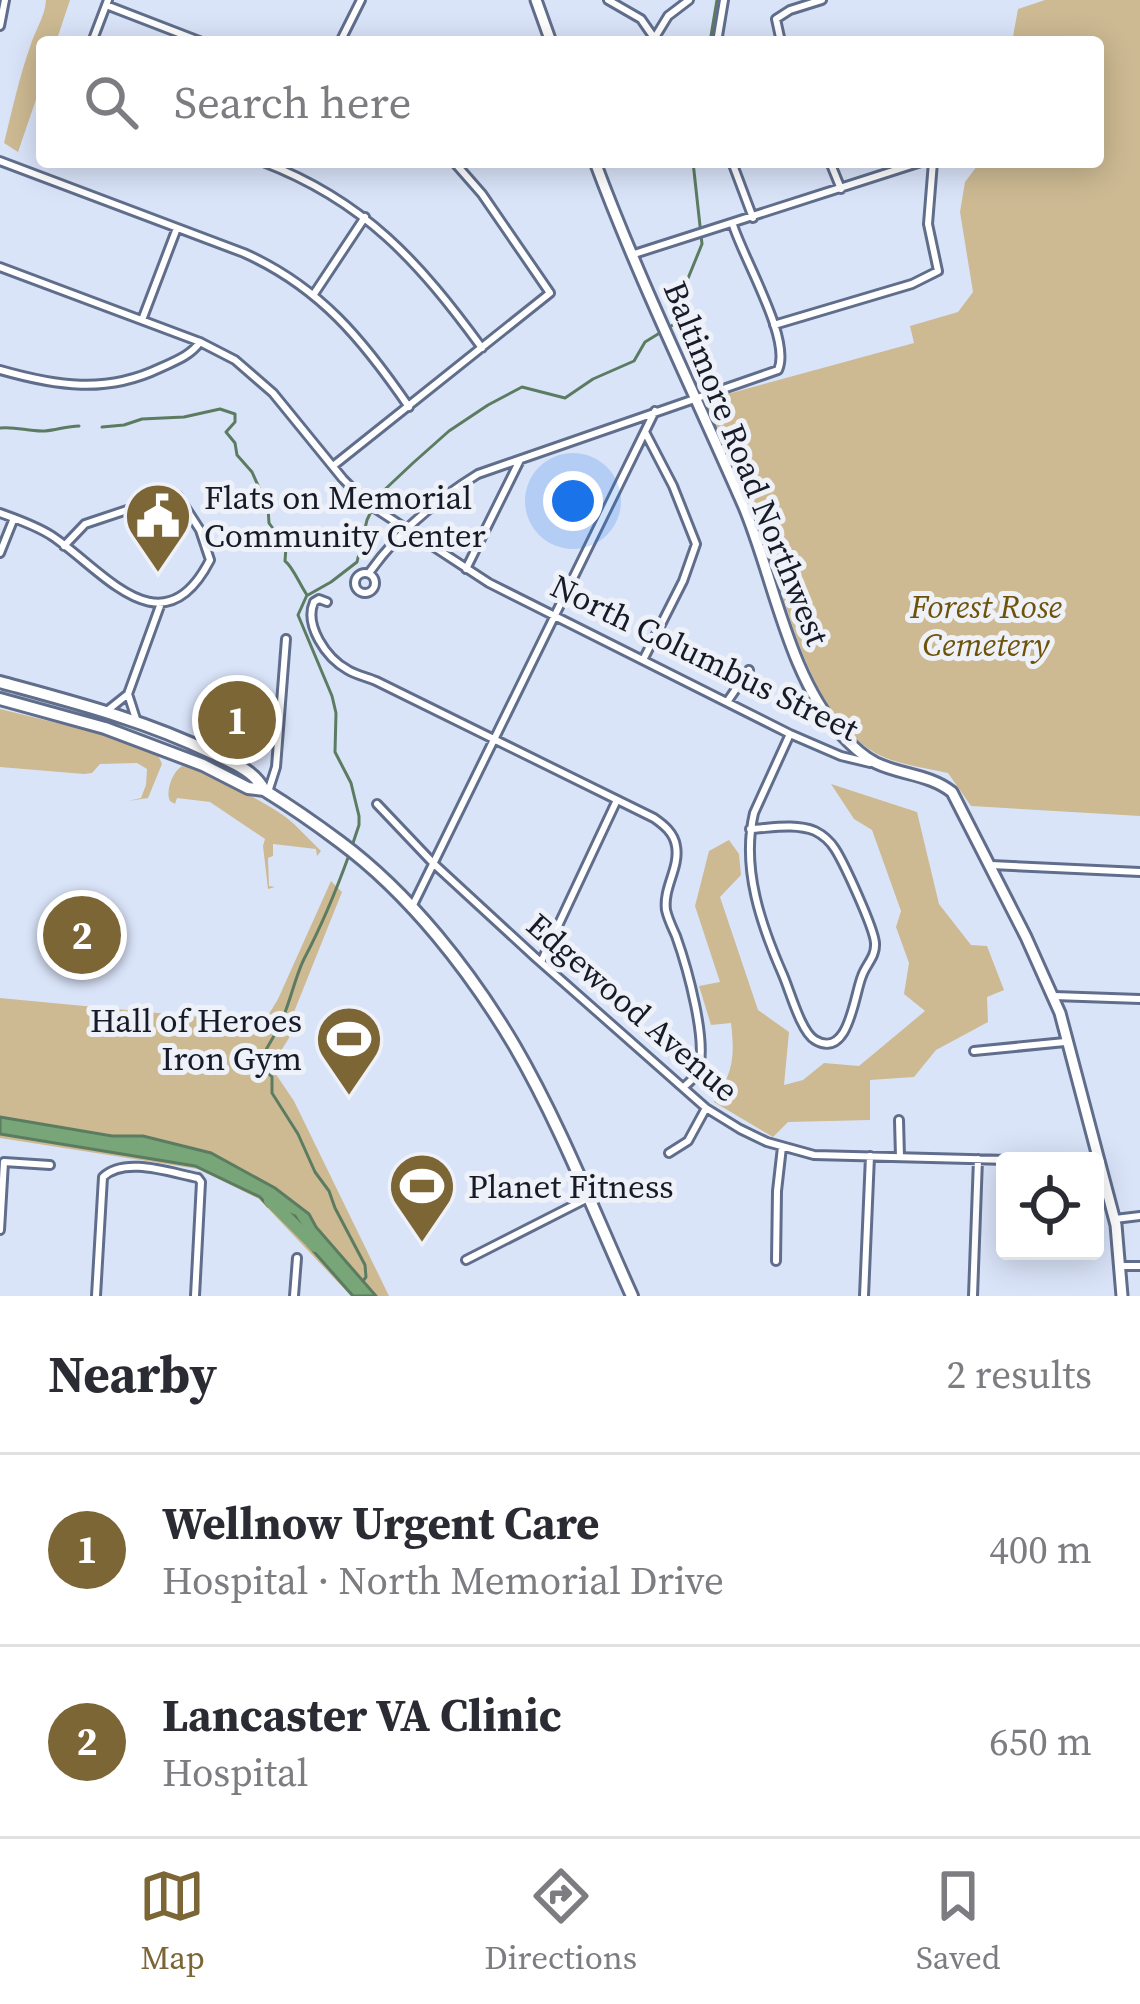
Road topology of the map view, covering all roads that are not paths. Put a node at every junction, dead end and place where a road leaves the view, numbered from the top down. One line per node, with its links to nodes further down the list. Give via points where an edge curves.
1 (5, 0): 9 (street)
2 (361, 0): 12 (street)
3 (536, 0): 13 (main road)
4 (608, 0): 14 (street, via 641,19)
5 (689, 0): 15 (street)
6 (724, 0): 16 (street)
7 (822, 0): 17 (street, via 776,20)
8 (107, 3): 10 (street); 11 (street)
9 (0, 26)
10 (94, 36)
11 (187, 36)
12 (343, 36)
13 (549, 36)
14 (652, 36)
15 (657, 36)
16 (718, 36)
17 (780, 36)
18 (0, 160): 29 (street)
19 (45, 168): 29 (street)
20 (278, 168): 28 (street)
21 (292, 168): 28 (street)
22 (459, 168): 41 (street, via 550,293)
23 (597, 168): 35 (main road, Baltimore Road Northwest)
24 (734, 168): 32 (street)
25 (832, 168): 30 (street)
26 (904, 168): 30 (street)
27 (933, 168): 39 (street, via 928,224 938,271)
28 (290, 173): 31 (street)
29 (42, 177): 34 (street)
30 (841, 189): 32 (street)
31 (365, 218): 37 (street); 41 (street, via 410,258)
32 (753, 218): 33 (street)
33 (733, 225): 35 (street); 39 (street)
34 (177, 227): 37 (street, via 262,261); 38 (street)
35 (631, 255): 43 (main road, Baltimore Road Northwest)
36 (0, 267): 38 (street, North Columbus Street)
37 (314, 294): 44 (street)
38 (142, 320): 40 (street, North Columbus Street)
39 (774, 325): 43 (street, via 781,366)
40 (200, 342): 42 (street, via 160,368 110,385 64,385); 48 (street, North Columbus Street, via 259,378)
41 (482, 348): 44 (street)
42 (0, 370)
43 (694, 398): 45 (street); 70 (main road, Baltimore Road Northwest, via 817,698 853,747)
44 (409, 407): 48 (street)
45 (655, 411): 46 (street); 47 (street)
46 (645, 431): 58 (street); 60 (street, via 696,544)
47 (520, 460): 51 (street, via 478,474); 54 (street)
48 (332, 466): 51 (street, North Columbus Street)
49 (0, 513): 50 (street)
50 (14, 518): 52 (street); 53 (street)
51 (406, 529): 54 (street, North Columbus Street); 55 (street)
52 (64, 546): 57 (street, via 118,590); 57 (street, via 85,524 178,496 210,560 186,592)
53 (0, 553)
54 (466, 569): 58 (street, North Columbus Street)
55 (369, 573)
56 (327, 602): 69 (street, via 317,599 309,616 332,659)
57 (161, 603): 63 (street)
58 (556, 614): 60 (street, North Columbus Street); 69 (street)
59 (286, 639): 71 (street, via 276,767)
60 (643, 660): 65 (street, North Columbus Street)
61 (749, 670): 65 (street)
62 (0, 682): 66 (main road)
63 (128, 694): 66 (street); 67 (street)
64 (0, 701): 71 (main road, via 105,728)
65 (727, 702): 68 (street, North Columbus Street)
66 (106, 711): 67 (main road)
67 (138, 721): 71 (main road, via 236,765)
68 (790, 734): 70 (street, North Columbus Street); 74 (street)
69 (495, 740): 72 (street); 75 (street)
70 (879, 765): 76 (main road, North Columbus Street, via 952,791)
71 (266, 791): 78 (main road, via 340,842)
72 (617, 800): 79 (street); 84 (street, via 662,824 677,848 665,907 700,1052)
73 (377, 804): 75 (street, Edgewood Avenue)
74 (750, 830): 74 (street, via 820,833 874,936 848,1026 830,1044 804,1028 771,948 754,891)
75 (434, 864): 78 (street); 79 (street, Edgewood Avenue)
76 (991, 865): 77 (street); 80 (main road, North Columbus Street)
77 (1140, 872)
78 (411, 909): 97 (main road, via 512,1042)
79 (542, 962): 84 (street, Edgewood Avenue)
80 (1054, 996): 81 (street); 82 (main road, North Columbus Street)
81 (1140, 999)
82 (1070, 1042): 83 (street); 88 (main road, North Columbus Street)
83 (974, 1051)
84 (684, 1087): 85 (street, Edgewood Avenue)
85 (706, 1108): 87 (street, Edgewood Avenue); 89 (street, via 688,1142)
86 (899, 1120): 91 (street)
87 (782, 1147): 90 (street, Edgewood Avenue); 103 (street)
88 (1096, 1152)
89 (669, 1153)
90 (870, 1156): 91 (street, Edgewood Avenue); 110 (street)
91 (900, 1157): 92 (street, Edgewood Avenue)
92 (978, 1159): 93 (street, Edgewood Avenue); 111 (street)
93 (996, 1160)
94 (2, 1162): 95 (street); 100 (street)
95 (50, 1165)
96 (1104, 1183): 99 (main road, North Columbus Street)
97 (588, 1198): 102 (street); 109 (main road)
98 (1140, 1216): 99 (street)
99 (1114, 1219): 104 (main road, North Columbus Street)
100 (0, 1230)
101 (297, 1258): 108 (street)
102 (466, 1260)
103 (776, 1261)
104 (1122, 1265): 105 (street); 112 (main road, North Columbus Street)
105 (1140, 1266)
106 (96, 1296): 107 (street, via 103,1177 125,1167 201,1182)
107 (195, 1296)
108 (294, 1296)
109 (632, 1296)
110 (864, 1296)
111 (974, 1296)
112 (1122, 1296)

